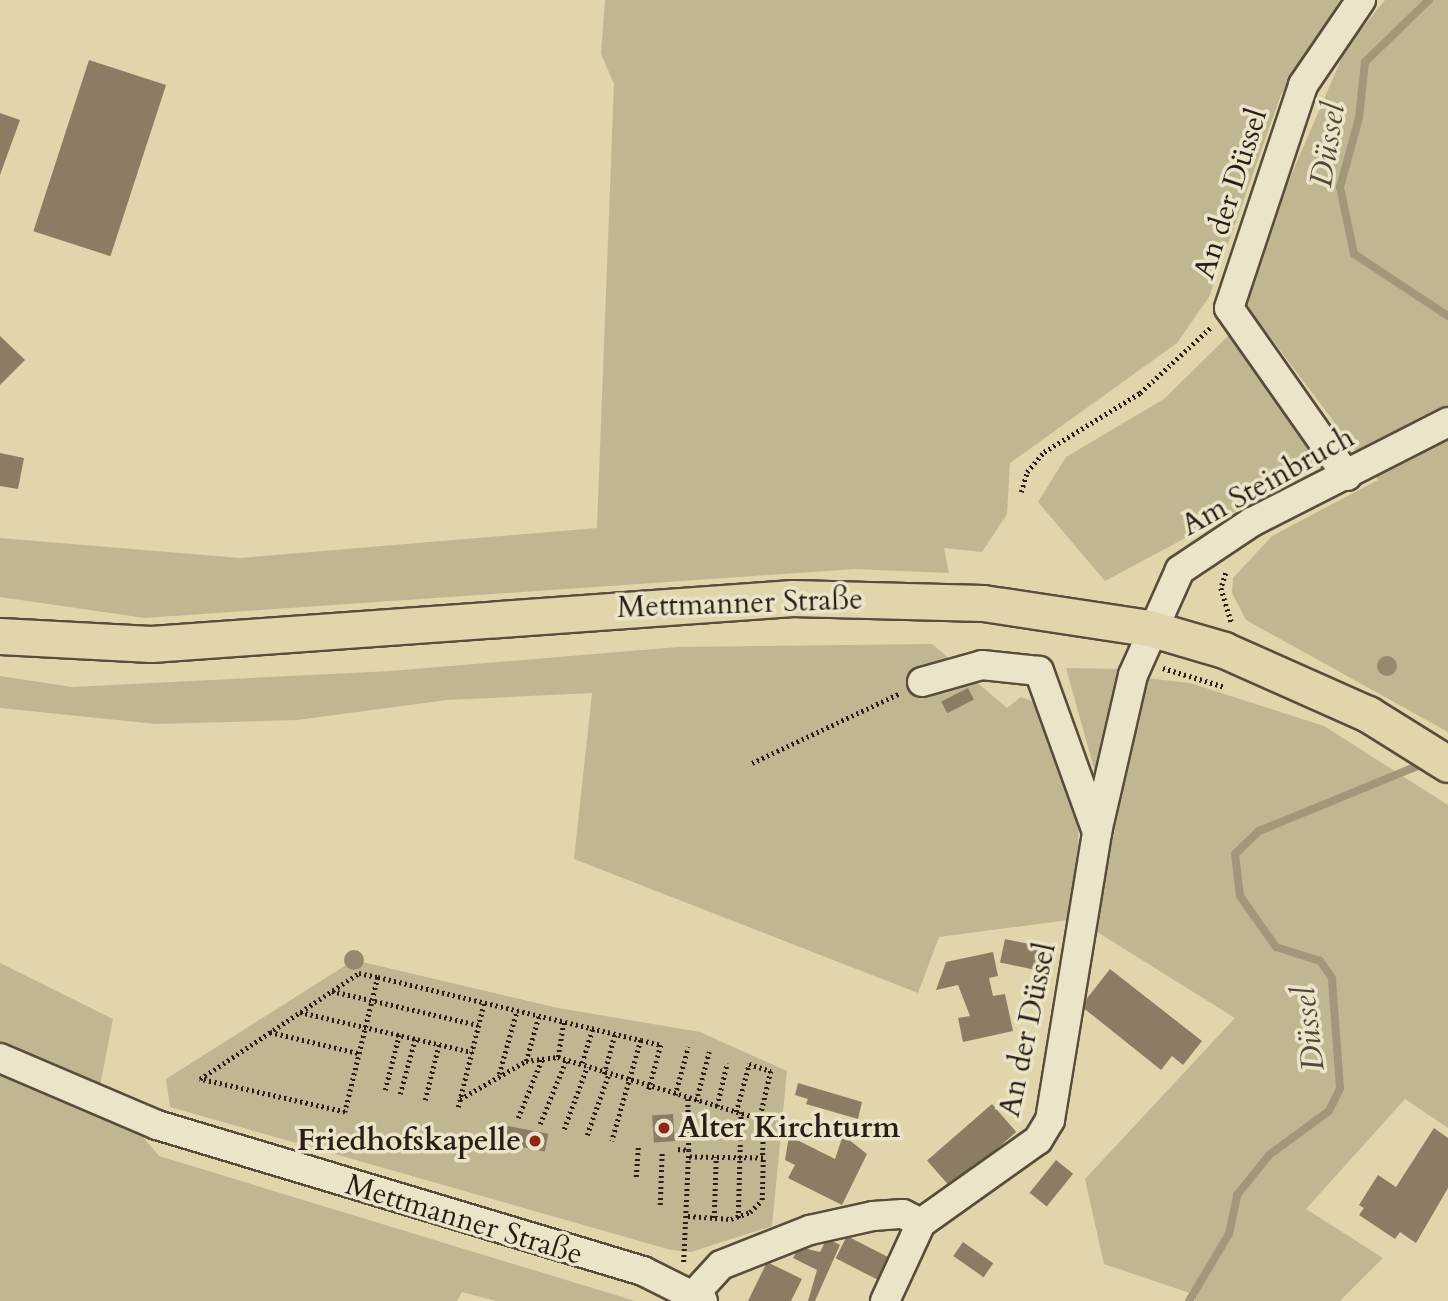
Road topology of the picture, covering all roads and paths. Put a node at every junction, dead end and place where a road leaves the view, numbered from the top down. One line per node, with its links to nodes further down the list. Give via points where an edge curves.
1 (1361, 0): 2 (street, An der Düssel, via 1303,85)
2 (1229, 308): 4 (street, An der Düssel); 5 (path, via 1171,369 1034,461)
3 (1438, 428): 4 (street, Am Steinbruch)
4 (1347, 476): 7 (street, Am Steinbruch, via 1198,554 1180,570)
5 (1021, 492)
6 (1229, 567): 9 (path, via 1221,588 1232,617)
7 (1149, 628): 8 (main road, Mettmanner Straße, via 983,603 792,598 232,641); 9 (main road, Mettmanner Straße); 10 (street, Am Steinbruch)
8 (0, 636)
9 (1224, 650): 14 (main road, Mettmanner Straße, via 1368,713)
10 (1137, 661): 12 (path); 15 (street, An der Düssel)
11 (922, 682): 13 (path); 15 (street, An der Düssel, via 982,665 1040,671)
12 (1214, 683)
13 (752, 763)
14 (1448, 764)
15 (1097, 832): 77 (street, An der Düssel, via 1049,1120 1038,1140)
16 (378, 977): 17 (path, via 359,973); 18 (path); 19 (path)
17 (331, 991): 18 (path); 21 (path)
18 (372, 1001): 24 (path); 25 (path)
19 (484, 1002): 20 (path); 24 (path)
20 (517, 1010): 22 (path); 44 (path)
21 (299, 1012): 25 (path); 27 (path)
22 (539, 1015): 23 (path); 41 (path)
23 (564, 1021): 26 (path); 37 (path)
24 (478, 1025): 34 (path)
25 (365, 1027): 29 (path); 36 (path)
26 (593, 1028): 28 (path); 43 (path)
27 (269, 1032): 36 (path); 36 (path, via 200,1079 345,1112)
28 (615, 1034): 31 (path); 45 (path)
29 (399, 1035): 30 (path); 48 (path)
30 (415, 1039): 32 (path); 49 (path)
31 (641, 1040): 46 (path); 47 (path, via 661,1045)
32 (439, 1044): 34 (path); 53 (path)
33 (688, 1047): 50 (path)
34 (471, 1052): 51 (path)
35 (709, 1052): 54 (path)
36 (358, 1053)
37 (558, 1057): 39 (path); 40 (path)
38 (0, 1058): 79 (street, Mettmanner Straße, via 157,1125 643,1272)
39 (542, 1058): 41 (path); 58 (path)
40 (567, 1058): 43 (path); 60 (path)
41 (526, 1060): 44 (path)
42 (727, 1063): 55 (path)
43 (584, 1065): 45 (path); 61 (path)
44 (499, 1075): 51 (path)
45 (606, 1075): 46 (path); 62 (path)
46 (629, 1083): 47 (path); 63 (path)
47 (649, 1089): 50 (path)
48 (385, 1090)
49 (400, 1094)
50 (675, 1095): 52 (path)
51 (460, 1099): 56 (path)
52 (688, 1099): 54 (path); 67 (path)
53 (425, 1100)
54 (696, 1101): 55 (path)
55 (717, 1106): 57 (path)
56 (458, 1107)
57 (739, 1112): 59 (path); 59 (path, via 749,1064 771,1071); 70 (path)
58 (518, 1118)
59 (760, 1118): 71 (path)
60 (540, 1124)
61 (564, 1129)
62 (587, 1135)
63 (612, 1141)
64 (638, 1147): 72 (path)
65 (678, 1149): 67 (path)
66 (662, 1150): 73 (path)
67 (689, 1150): 68 (path)
68 (688, 1157): 69 (path); 74 (path)
69 (716, 1157): 70 (path); 75 (path)
70 (739, 1158): 71 (path); 76 (path)
71 (763, 1158): 76 (path, via 762,1200)
72 (636, 1177)
73 (660, 1205)
74 (688, 1216): 75 (path); 78 (path)
75 (714, 1218): 76 (path)
76 (737, 1218)
77 (921, 1223): 79 (street, via 903,1214 810,1230 721,1265); 80 (street)
78 (682, 1261)
79 (694, 1299)
80 (885, 1301)

